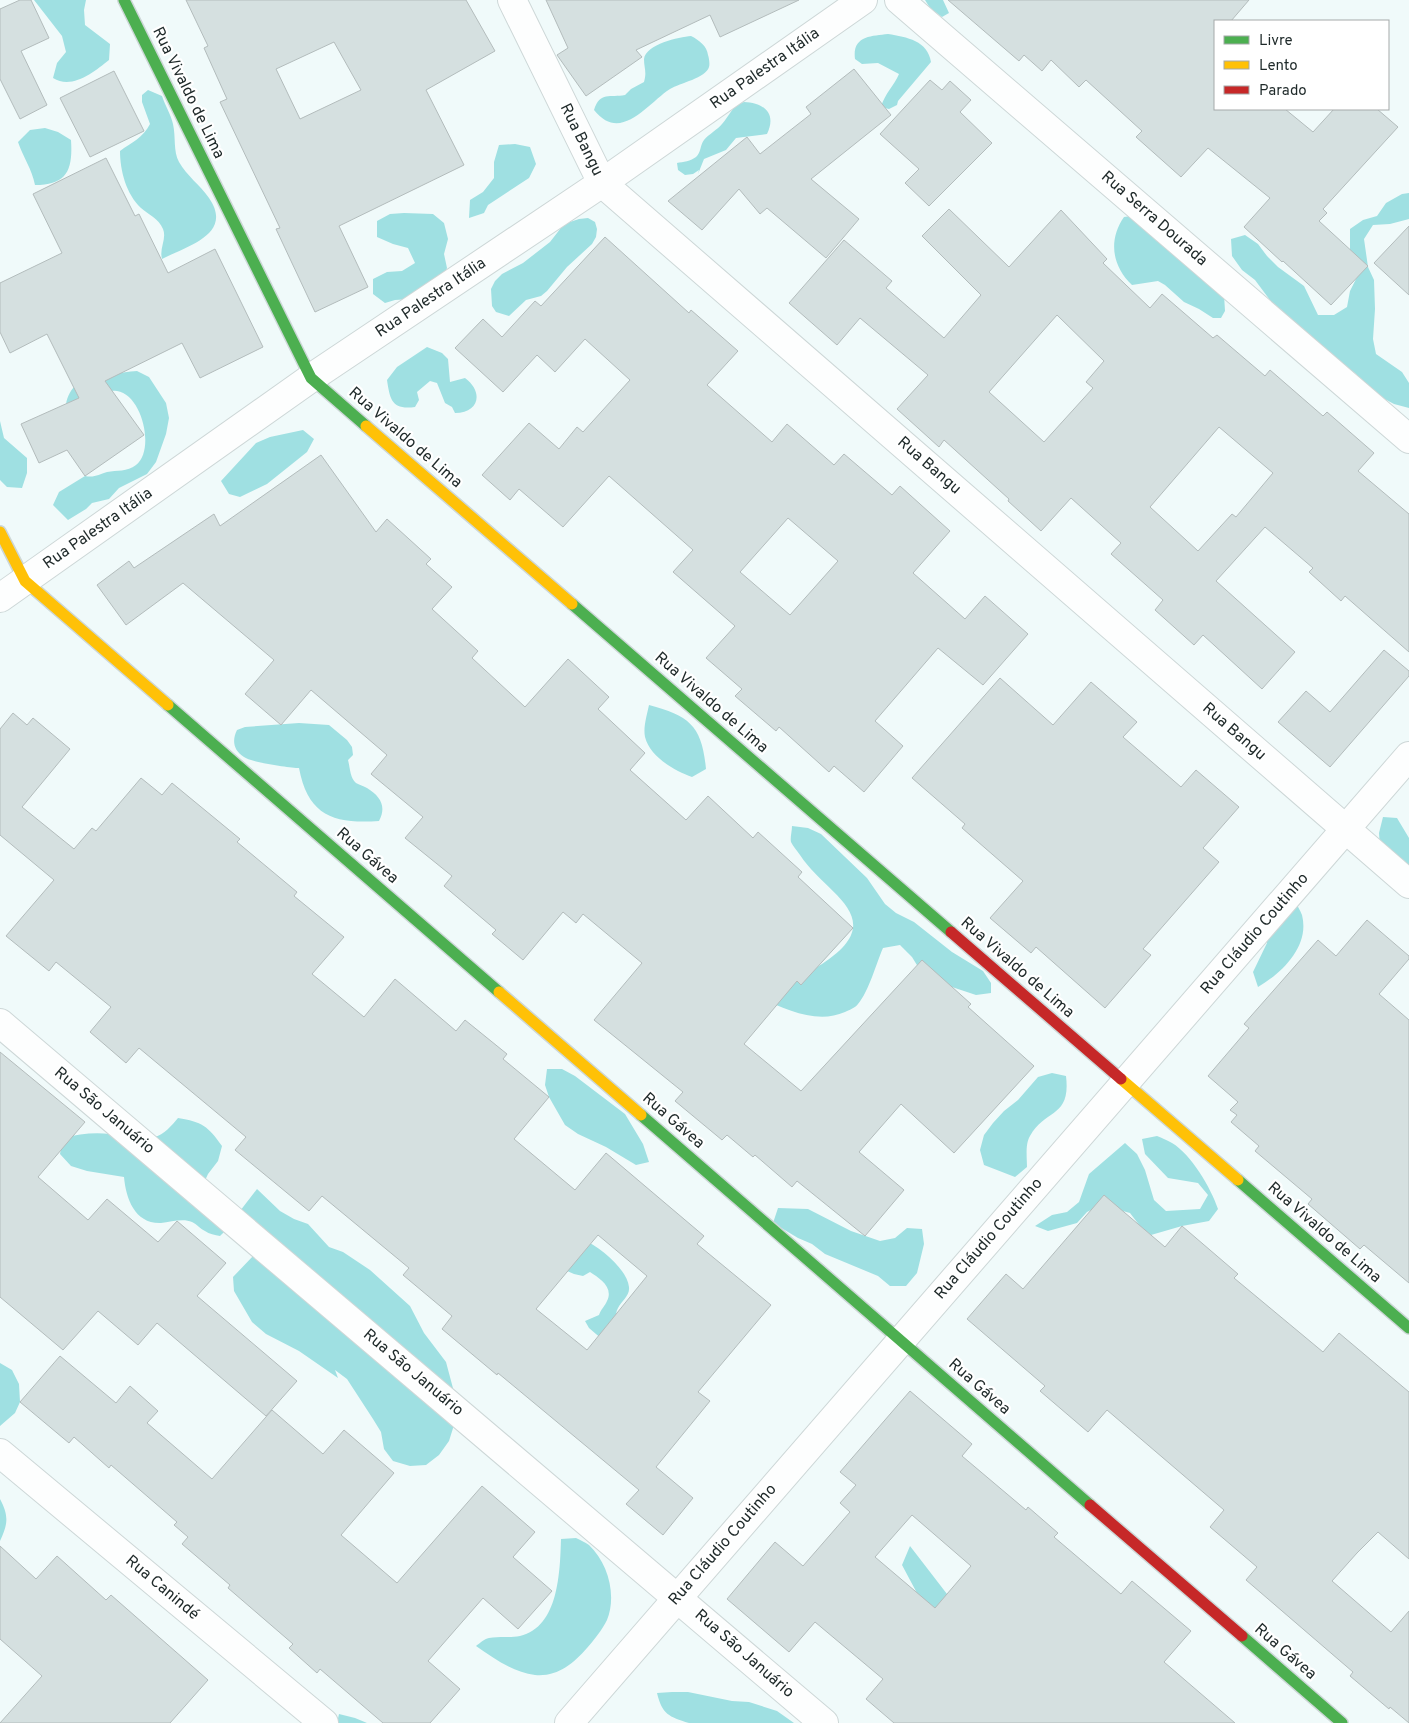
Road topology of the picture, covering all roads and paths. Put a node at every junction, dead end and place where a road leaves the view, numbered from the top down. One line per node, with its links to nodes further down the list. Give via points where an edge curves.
1 (124, 0): 6 (street, Rua Vivaldo de Lima)
2 (512, 0): 5 (street, Rua Bangu)
3 (863, 0): 5 (street, Rua Palestra Itália)
4 (899, 0): 7 (street, Rua Serra Dourada)
5 (602, 183): 6 (street, Rua Palestra Itália); 12 (street, Rua Bangu)
6 (311, 378): 9 (street, Rua Palestra Itália); 15 (street, Rua Vivaldo de Lima)
7 (1409, 439)
8 (0, 532): 9 (street, Rua Gávea)
9 (25, 580): 10 (street, Rua Palestra Itália); 17 (street, Rua Gávea)
10 (0, 598)
11 (1409, 756): 12 (street, Rua Cláudio Coutinho)
12 (1346, 829): 13 (street, Rua Bangu); 15 (street, Rua Cláudio Coutinho)
13 (1409, 884)
14 (0, 1023): 19 (street, Rua São Januário)
15 (1125, 1082): 16 (street, Rua Vivaldo de Lima); 17 (street, Rua Cláudio Coutinho)
16 (1409, 1328)
17 (901, 1340): 19 (street, Rua Cláudio Coutinho); 23 (street, Rua Gávea)
18 (0, 1453): 20 (street, Rua Canindé)
19 (678, 1598): 21 (street, Rua Cláudio Coutinho); 22 (street, Rua São Januário)
20 (324, 1723)
21 (569, 1723)
22 (824, 1723)
23 (1342, 1723)

